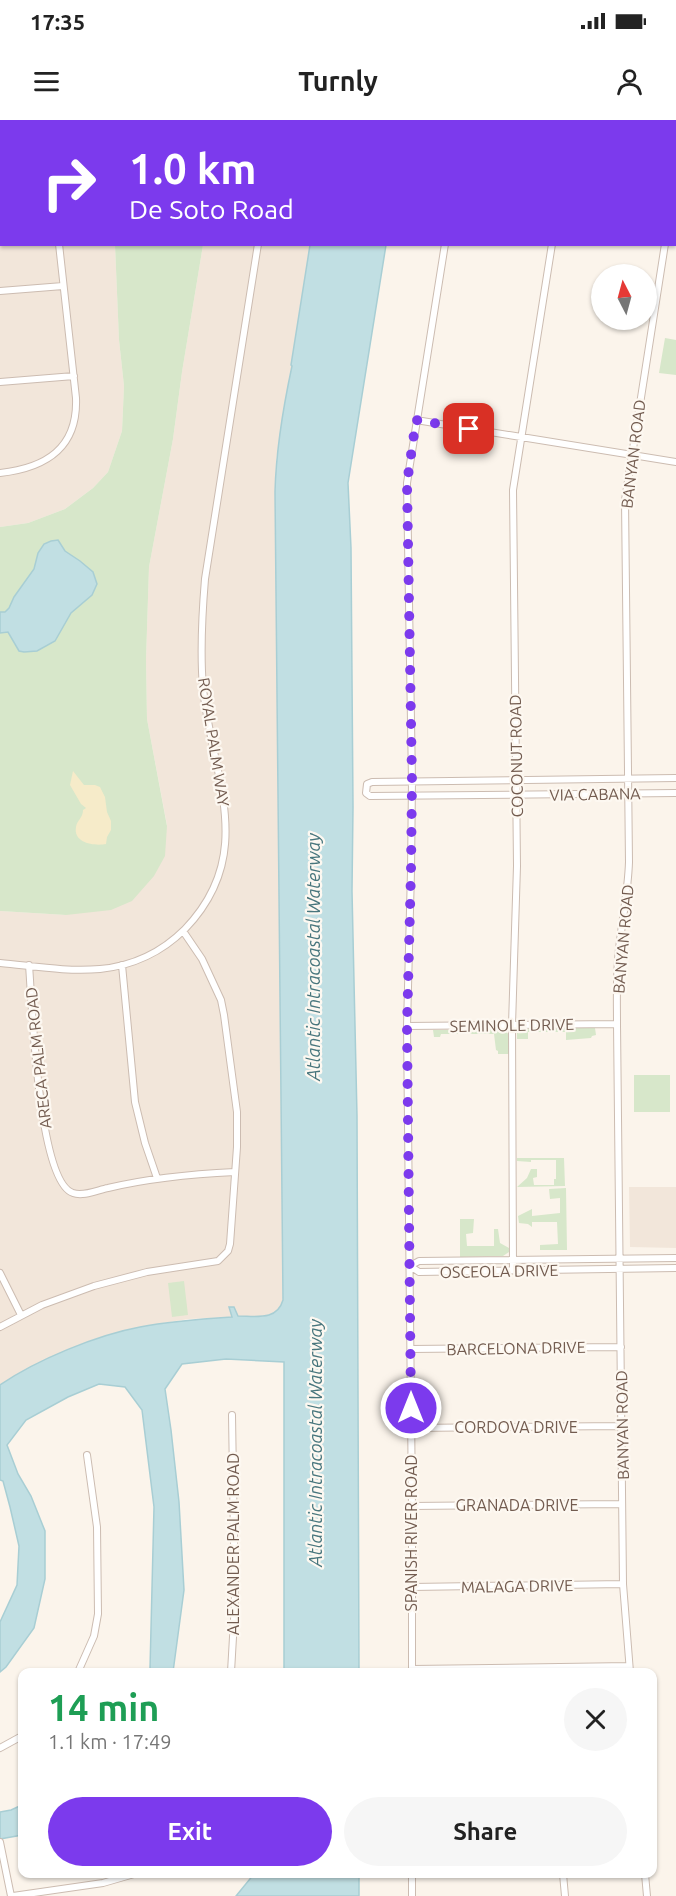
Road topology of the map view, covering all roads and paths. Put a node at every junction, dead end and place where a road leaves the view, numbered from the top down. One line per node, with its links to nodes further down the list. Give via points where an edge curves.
1 (59, 246): 6 (street)
2 (258, 246): 23 (street, ROYAL PALM WAY, via 202,606 203,688 225,810 226,847 211,895)
3 (445, 246): 10 (street, SPANISH RIVER ROAD)
4 (552, 246): 11 (street, COCONUT ROAD)
5 (665, 246): 12 (street, BANYAN ROAD)
6 (63, 286): 7 (street); 8 (street)
7 (0, 291)
8 (74, 376): 9 (street); 14 (street, via 75,418 61,447 41,464)
9 (0, 382)
10 (416, 420): 11 (street); 18 (street, SPANISH RIVER ROAD, via 407,483)
11 (520, 437): 12 (street); 17 (street, COCONUT ROAD, via 513,490)
12 (631, 455): 13 (street); 15 (street, BANYAN ROAD, via 625,500)
13 (676, 462)
14 (0, 474)
15 (628, 778): 16 (street, VIA CABANA); 17 (street, VIA CABANA); 20 (street, BANYAN ROAD)
16 (676, 778)
17 (516, 780): 18 (street, VIA CABANA); 21 (street, COCONUT ROAD)
18 (412, 781): 22 (street, SPANISH RIVER ROAD); 22 (street, VIA CABANA, via 372,782 365,790 370,796)
19 (676, 793): 20 (street, VIA CABANA)
20 (628, 794): 21 (street, VIA CABANA); 27 (street, BANYAN ROAD, via 628,885 619,948)
21 (516, 795): 22 (street, VIA CABANA); 28 (street, COCONUT ROAD)
22 (412, 796): 29 (street, SPANISH RIVER ROAD)
23 (183, 931): 26 (street, ROYAL PALM WAY, via 162,948); 30 (street, via 202,959 221,1000 237,1113)
24 (0, 963): 25 (street, ROYAL PALM WAY)
25 (29, 965): 26 (street, ROYAL PALM WAY, via 85,969); 31 (street, ARECA PALM ROAD, via 41,1110 61,1184 80,1194)
26 (122, 965): 31 (street, via 135,1102)
27 (617, 1024): 28 (street, SEMINOLE DRIVE); 33 (street, BANYAN ROAD)
28 (512, 1025): 29 (street, SEMINOLE DRIVE); 34 (street, COCONUT ROAD)
29 (407, 1026): 35 (street, SPANISH RIVER ROAD)
30 (235, 1172): 31 (street, ARECA PALM ROAD); 40 (street, via 230,1244 222,1258 111,1280)
31 (157, 1178)
32 (676, 1258): 33 (street, OSCEOLA DRIVE)
33 (620, 1259): 34 (street, OSCEOLA DRIVE); 37 (street, BANYAN ROAD)
34 (513, 1260): 35 (street, OSCEOLA DRIVE, via 419,1261); 38 (street, COCONUT ROAD)
35 (410, 1266): 38 (street, OSCEOLA DRIVE, via 419,1272); 43 (street, SPANISH RIVER ROAD)
36 (676, 1268): 37 (street, OSCEOLA DRIVE)
37 (620, 1269): 38 (street, OSCEOLA DRIVE); 42 (street, BANYAN ROAD)
38 (513, 1270)
39 (0, 1273): 40 (street)
40 (21, 1315): 41 (street)
41 (0, 1327)
42 (621, 1347): 43 (street, BARCELONA DRIVE); 45 (street, BANYAN ROAD)
43 (411, 1349): 46 (street, SPANISH RIVER ROAD)
44 (232, 1415): 53 (street, ALEXANDER PALM ROAD, via 235,1602)
45 (622, 1426): 46 (street, CORDOVA DRIVE); 48 (street, BANYAN ROAD)
46 (411, 1428): 49 (street, SPANISH RIVER ROAD)
47 (87, 1455): 52 (street, via 97,1527 98,1614 94,1636)
48 (622, 1504): 49 (street, GRANADA DRIVE); 50 (street, BANYAN ROAD)
49 (412, 1506): 51 (street, SPANISH RIVER ROAD)
50 (623, 1584): 51 (street, MALAGA DRIVE); 55 (street, BANYAN ROAD)
51 (412, 1587): 54 (street, SPANISH RIVER ROAD)
52 (80, 1668)
53 (231, 1668)
54 (412, 1668)
55 (629, 1668)
56 (18, 1738): 57 (street)
57 (0, 1748)
58 (1, 1844): 63 (street)
59 (120, 1878): 63 (street)
60 (412, 1878): 64 (street)
61 (563, 1878): 65 (street)
62 (645, 1878): 66 (street)
63 (12, 1896)
64 (412, 1896)
65 (565, 1896)
66 (647, 1896)

